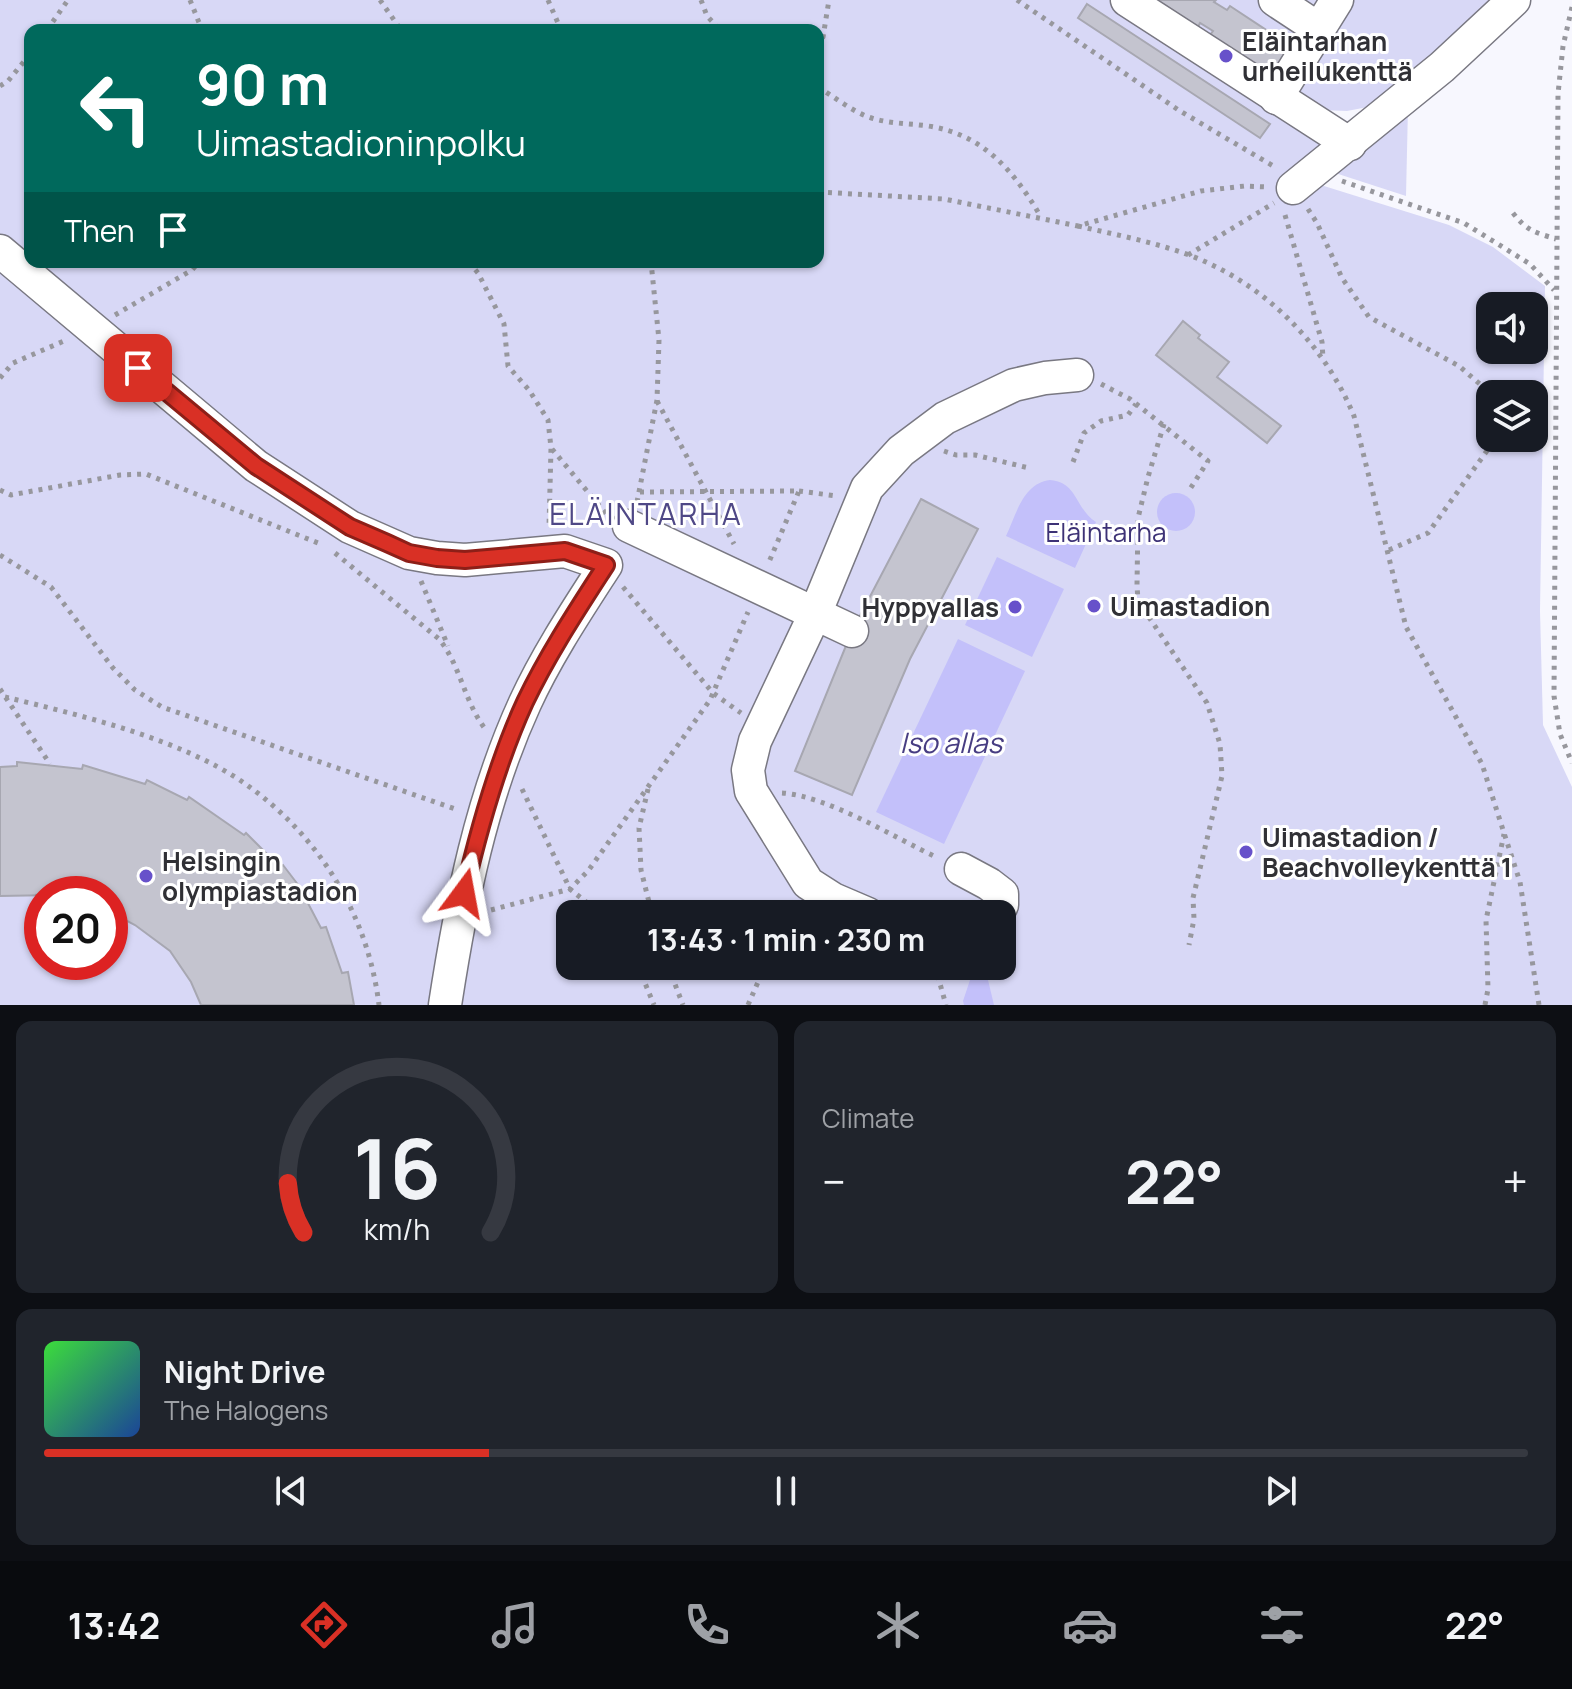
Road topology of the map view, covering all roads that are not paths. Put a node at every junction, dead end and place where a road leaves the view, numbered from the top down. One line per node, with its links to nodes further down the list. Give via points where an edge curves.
1 (1127, 0): 6 (street)
2 (1275, 0): 5 (street)
3 (1337, 0): 5 (street)
4 (1514, 0): 7 (street)
5 (1319, 29): 6 (street)
6 (1276, 98): 7 (street)
7 (1350, 144): 8 (street)
8 (1296, 186)
9 (0, 251): 17 (street, via 256,466 350,527 409,553 437,558 565,551 606,565 542,669 503,757 458,918)
10 (1077, 375): 12 (street, via 1014,385 945,418 914,440 867,488)
11 (629, 526): 12 (street)
12 (815, 614): 13 (street); 15 (street, via 755,741 748,770 751,791 808,883)
13 (852, 631)
14 (961, 869): 16 (street, via 989,884)
15 (835, 900)
16 (1002, 900)
17 (445, 1005)

